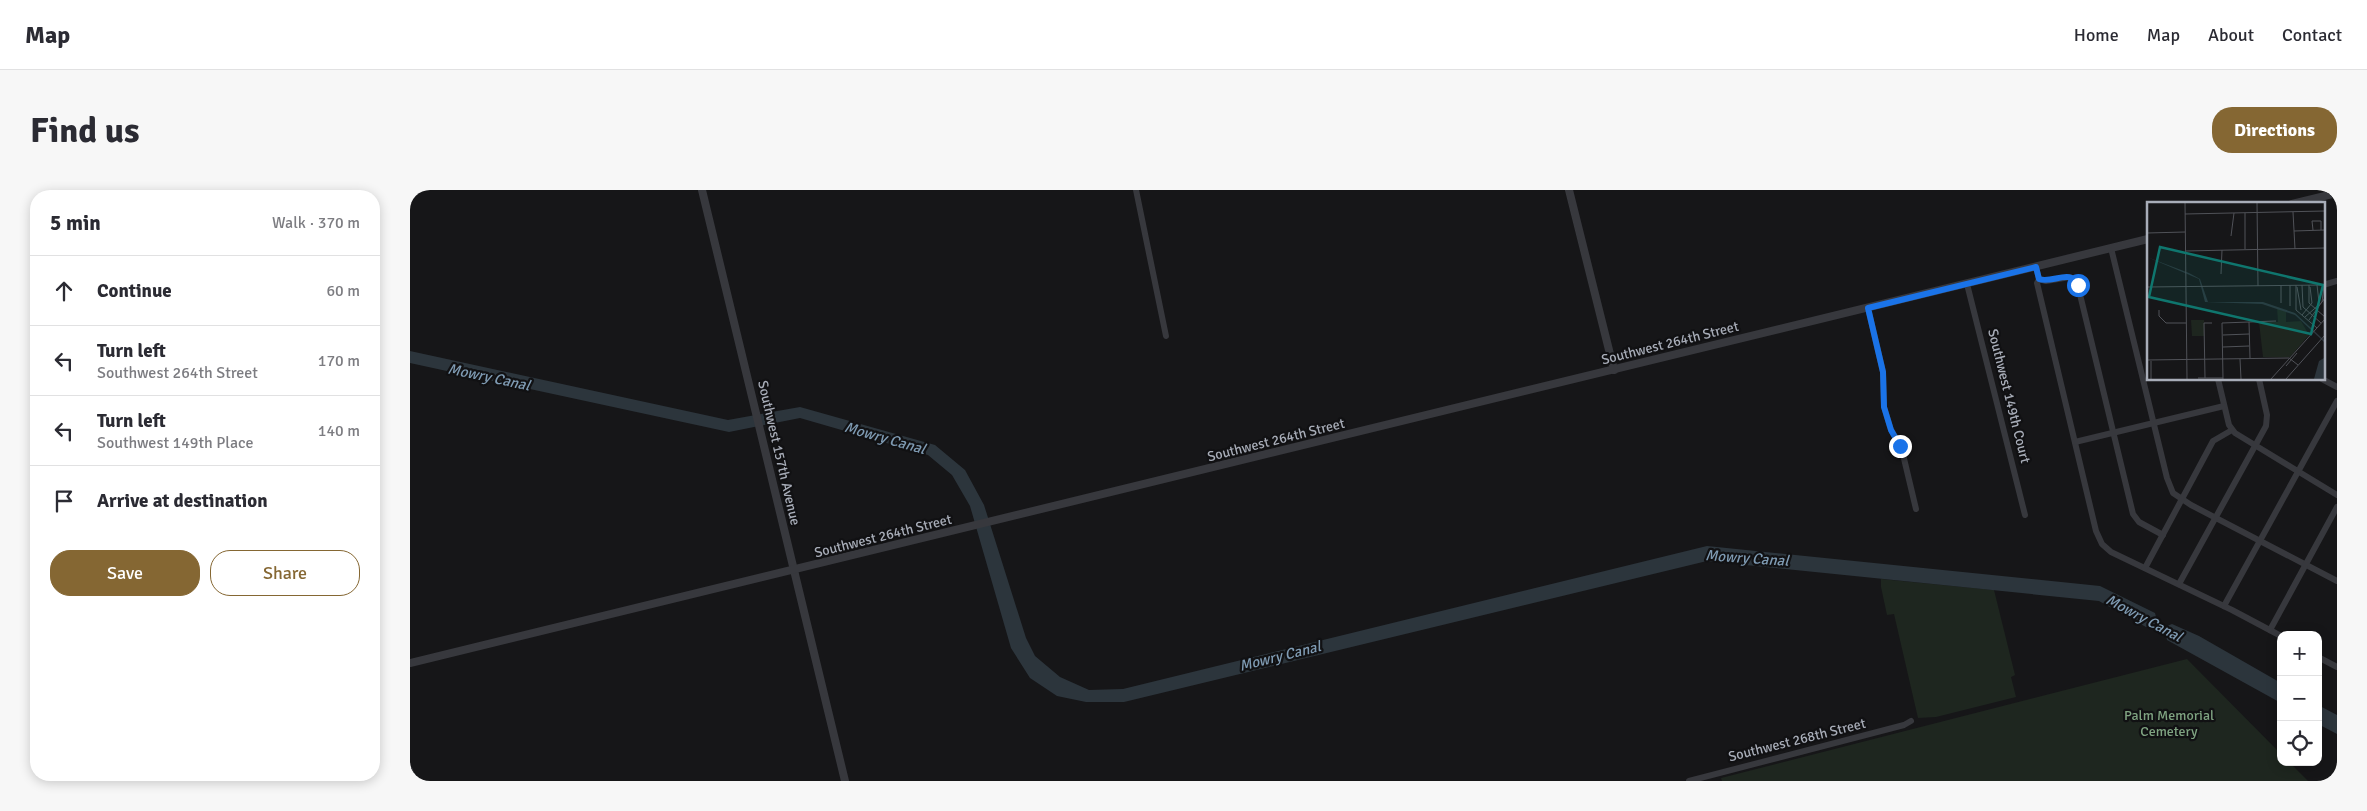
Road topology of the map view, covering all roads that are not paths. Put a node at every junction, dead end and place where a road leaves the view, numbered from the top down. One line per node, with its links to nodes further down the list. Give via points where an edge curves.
1 (702, 190): 38 (street, Southwest 157th Avenue)
2 (1136, 190): 14 (street)
3 (1570, 190): 15 (street)
4 (2337, 193): 5 (street)
5 (2300, 202)
6 (2147, 240): 7 (street, Southwest 264th Street)
7 (2112, 248): 8 (street, Southwest 264th Street); 22 (street)
8 (2036, 267): 9 (street); 11 (street, Southwest 264th Street)
9 (2039, 279): 24 (street, via 2048,281 2070,277 2077,282); 25 (street, via 2037,283)
10 (2337, 281): 12 (street)
11 (1967, 284): 13 (street, Southwest 264th Street); 32 (street, Southwest 149th Court)
12 (2324, 285)
13 (1868, 308): 15 (street, Southwest 264th Street); 31 (street, via 1883,372 1884,407 1900,446)
14 (1166, 336)
15 (1614, 370): 38 (street, Southwest 264th Street)
16 (2218, 380): 21 (street)
17 (2259, 380): 26 (street, via 2268,419)
18 (2324, 380): 19 (street)
19 (2337, 387)
20 (2337, 401): 27 (street)
21 (2224, 406): 22 (street); 23 (street)
22 (2153, 423): 24 (street); 29 (street, via 2170,486)
23 (2232, 430): 26 (street); 29 (street, via 2213,441)
24 (2113, 432): 25 (street); 34 (street, via 2134,517)
25 (2075, 442): 37 (street, via 2098,538 2111,552)
26 (2254, 446): 27 (street); 33 (street)
27 (2298, 472): 28 (street); 35 (street)
28 (2337, 495)
29 (2182, 500): 33 (street); 34 (street)
30 (2337, 507): 36 (street)
31 (1916, 509)
32 (2025, 515)
33 (2215, 517): 35 (street); 40 (street)
34 (2163, 535): 37 (street)
35 (2260, 540): 36 (street); 41 (street)
36 (2305, 564): 39 (street); 42 (street)
37 (2145, 568): 40 (street)
38 (794, 570): 45 (street, Southwest 264th Street); 50 (street, Southwest 157th Avenue)
39 (2337, 581)
40 (2179, 584): 41 (street)
41 (2224, 606): 42 (street)
42 (2270, 630): 43 (street)
43 (2277, 634)
44 (2322, 659): 46 (street)
45 (410, 662)
46 (2337, 667)
47 (1911, 720): 51 (street, Southwest 268th Street, via 1904,725)
48 (410, 770): 49 (street)
49 (413, 781)
50 (845, 781)
51 (1689, 781)

